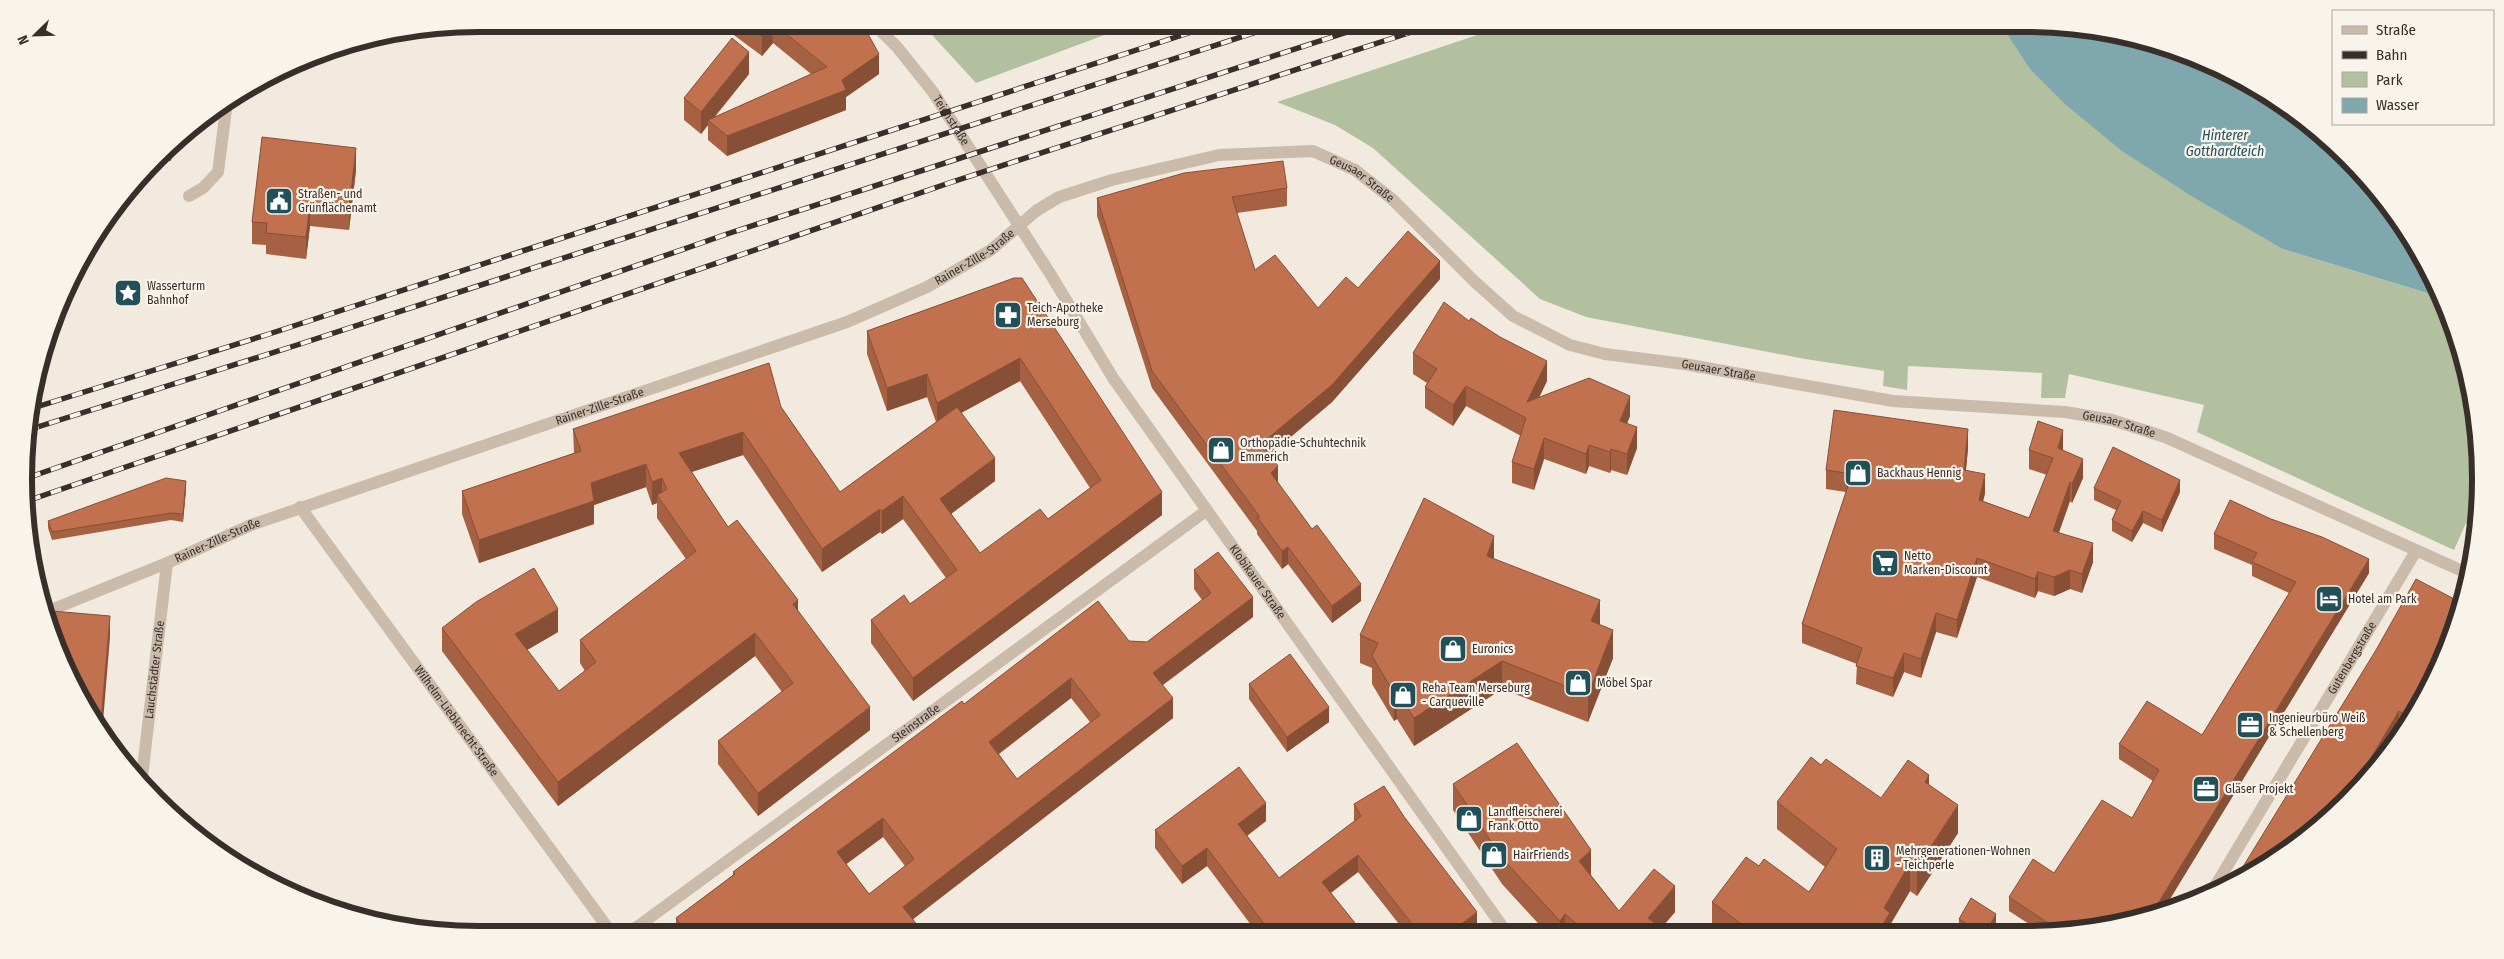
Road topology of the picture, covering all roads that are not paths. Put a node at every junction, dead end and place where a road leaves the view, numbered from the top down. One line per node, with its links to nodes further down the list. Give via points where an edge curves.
1 (882, 32): 4 (street, Teichstraße, via 933,92)
2 (226, 112): 3 (street, via 218,172 203,188)
3 (189, 196)
4 (1018, 224): 5 (street, Rainer-Zille-Straße, via 991,250 927,287 847,322); 6 (street, Klobikauer Straße, via 1113,378); 7 (street, Geusaer Straße, via 1048,202 1112,180 1219,155 1314,151 1355,170 1392,200 1513,316 1570,346 1893,401 2065,412 2112,420 2164,437)
5 (300, 507): 8 (street, Rainer-Zille-Straße, via 251,524); 13 (street, Wilhelm-Liebknecht-Straße)
6 (1206, 511): 14 (street, Steinstraße); 15 (street, Klobikauer Straße)
7 (2416, 551): 9 (street, Geusaer Straße); 12 (street, Gutenbergstraße)
8 (167, 563): 10 (street, Rainer-Zille-Straße); 11 (street, Lauchstädter Straße)
9 (2462, 571)
10 (52, 610)
11 (142, 773)
12 (2218, 882)
13 (606, 926)
14 (638, 926)
15 (1502, 926)

